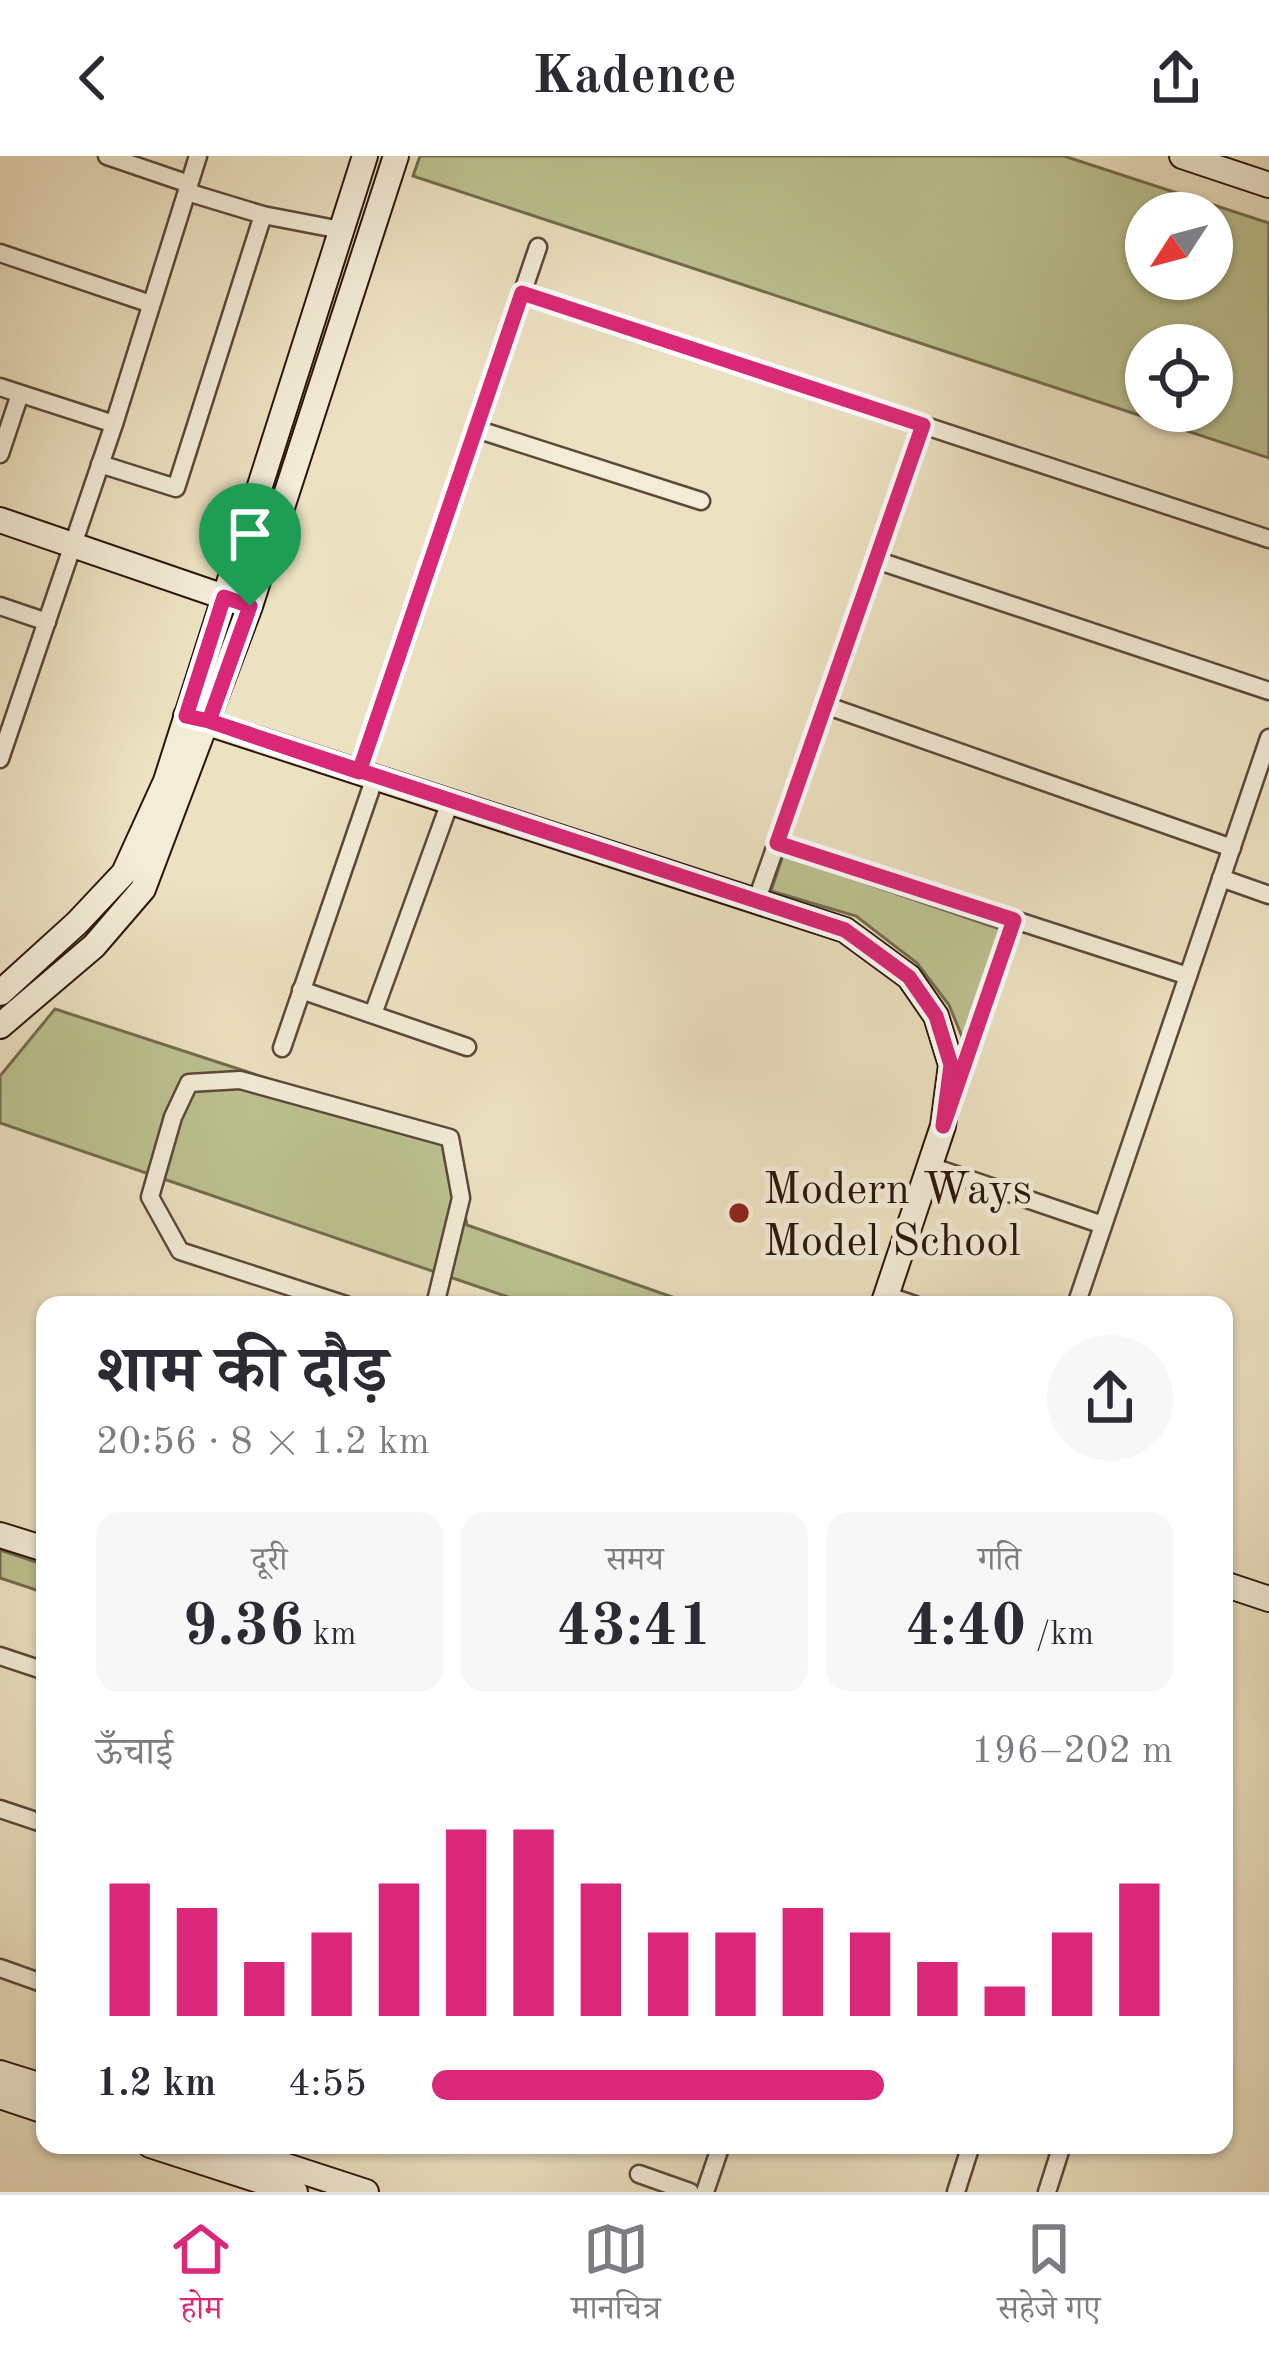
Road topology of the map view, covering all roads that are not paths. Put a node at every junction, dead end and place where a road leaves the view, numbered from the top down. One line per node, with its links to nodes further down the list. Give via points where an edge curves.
1 (107, 156): 7 (street)
2 (198, 156): 7 (street)
3 (365, 156): 9 (street)
4 (396, 156): 28 (street)
5 (1182, 156): 6 (street)
6 (1269, 185)
7 (188, 188): 8 (street); 13 (street)
8 (263, 214): 9 (street); 20 (street, via 176,488)
9 (341, 230): 26 (street)
10 (538, 247): 12 (street)
11 (0, 253): 13 (street)
12 (522, 293): 17 (street); 18 (street)
13 (151, 304): 16 (street)
14 (0, 387): 15 (street)
15 (20, 394): 16 (street); 19 (street)
16 (114, 424): 20 (street)
17 (923, 425): 23 (street); 25 (street)
18 (476, 429): 21 (street); 36 (street)
19 (0, 454)
20 (100, 464): 24 (street)
21 (700, 501)
22 (0, 520): 24 (street)
23 (1269, 539)
24 (73, 545): 26 (street); 29 (street)
25 (876, 560): 30 (street); 31 (street)
26 (224, 597): 28 (street); 32 (street)
27 (0, 606): 29 (street)
28 (250, 606): 32 (street)
29 (47, 622): 33 (street)
30 (1269, 691)
31 (826, 705): 38 (street); 39 (street)
32 (198, 719): 36 (street); 46 (street, via 124,873); 48 (street, via 143,889 94,946)
33 (4, 723): 35 (street)
34 (1269, 738): 39 (street)
35 (0, 759)
36 (367, 775): 37 (street); 45 (street)
37 (450, 802): 42 (street); 47 (street)
38 (777, 843): 42 (street); 43 (street)
39 (1232, 848): 40 (street)
40 (1221, 878): 41 (street); 44 (street)
41 (1269, 895)
42 (756, 902): 51 (street, via 845,930 909,977 936,1016 951,1065)
43 (1014, 920): 44 (street); 51 (street)
44 (1188, 976): 53 (street)
45 (302, 990): 47 (street); 50 (street)
46 (0, 992)
47 (373, 1014): 49 (street)
48 (0, 1026)
49 (467, 1047)
50 (282, 1048)
51 (943, 1126): 52 (street)
52 (929, 1166): 53 (street); 56 (street)
53 (1103, 1226): 57 (street)
54 (318, 1296): 55 (street, via 180,1251 150,1197 189,1083 240,1080 450,1138 461,1198)
55 (437, 1296)
56 (886, 1296)
57 (1079, 1296)
58 (0, 1534): 59 (street)
59 (36, 1546)
60 (1233, 1587): 61 (street)
61 (1269, 1600)
62 (0, 1656): 63 (street)
63 (36, 1668)
64 (0, 1809): 65 (street)
65 (36, 1821)
66 (0, 1968): 67 (street)
67 (36, 1981)
68 (0, 2073): 69 (street)
69 (36, 2084)
70 (0, 2096): 71 (street)
71 (36, 2108)
72 (178, 2154): 78 (street)
73 (250, 2154): 79 (street)
74 (718, 2154): 81 (street)
75 (968, 2154): 82 (street)
76 (1059, 2154): 83 (street)
77 (639, 2174): 80 (street)
78 (295, 2192)
79 (366, 2192)
80 (690, 2192)
81 (705, 2192)
82 (956, 2192)
83 (1047, 2192)

